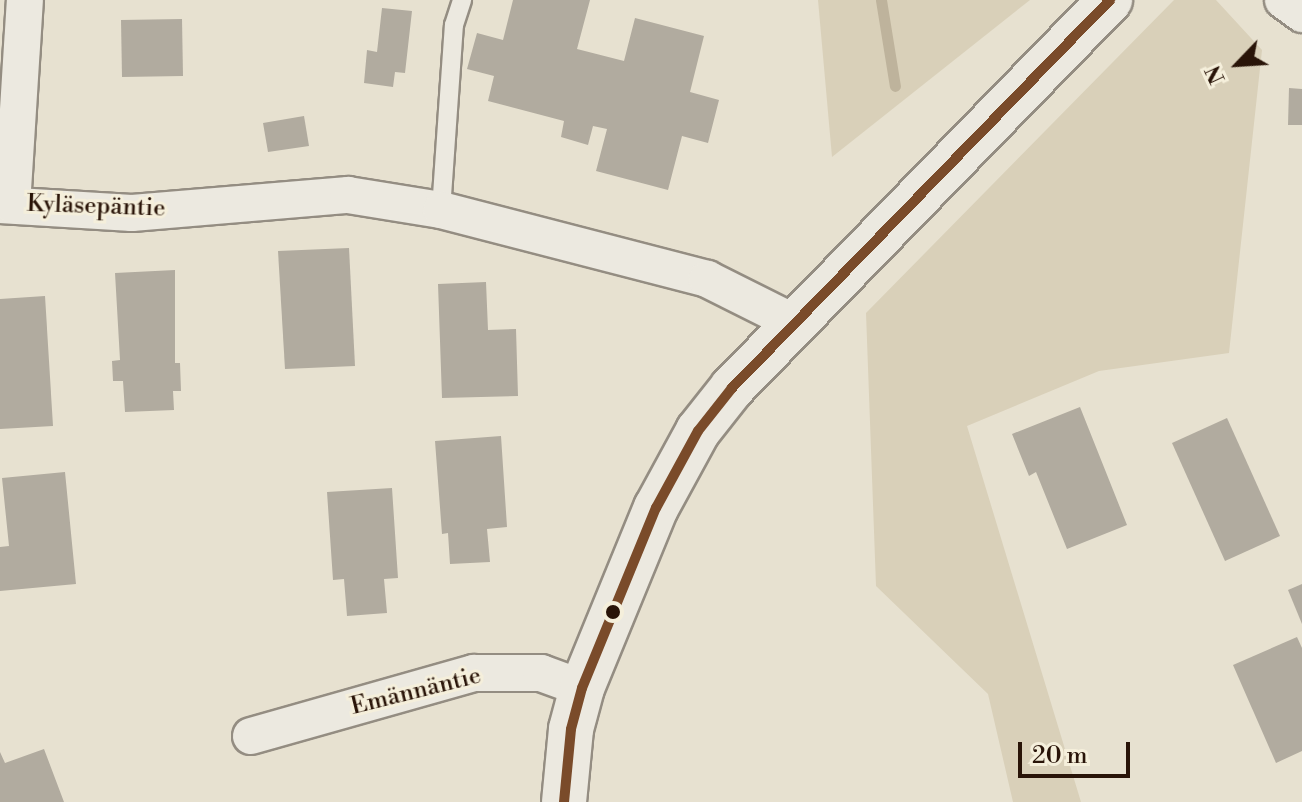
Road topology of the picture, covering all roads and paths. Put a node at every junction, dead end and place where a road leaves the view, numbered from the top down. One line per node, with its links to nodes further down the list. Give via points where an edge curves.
1 (25, 0): 6 (street)
2 (462, 0): 7 (lane, via 454,25)
3 (1110, 0): 8 (street)
4 (1283, 0): 5 (street)
5 (1302, 14)
6 (6, 205): 7 (street, Kyläsepäntie, via 132,213 348,195)
7 (441, 210): 8 (street, Kyläsepäntie, via 707,279)
8 (795, 323): 9 (street, via 732,388 679,464)
9 (582, 688): 10 (street, Emännäntie, via 541,673 474,673); 11 (street, via 571,729)
10 (251, 736)
11 (564, 802)

